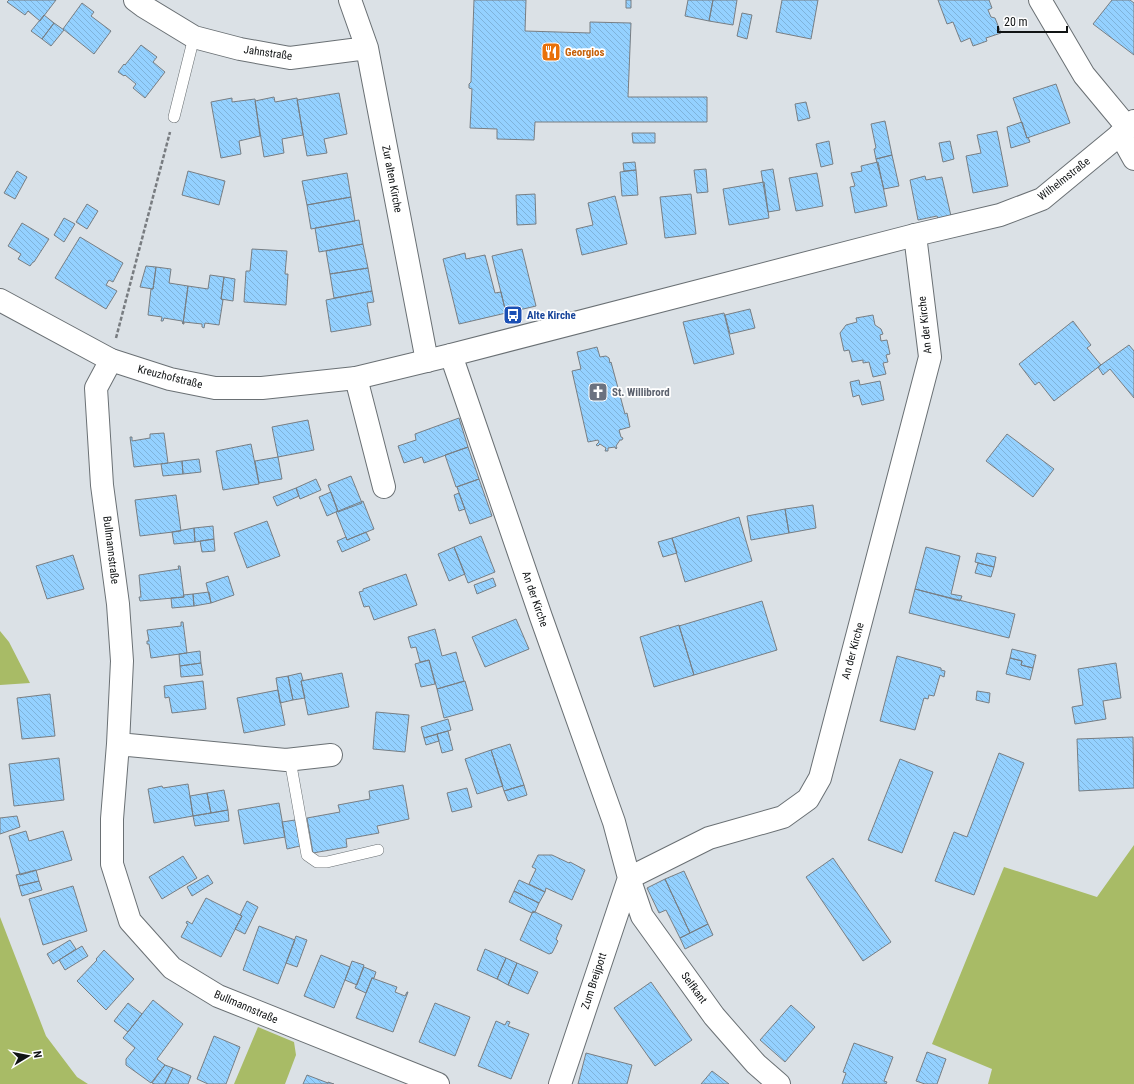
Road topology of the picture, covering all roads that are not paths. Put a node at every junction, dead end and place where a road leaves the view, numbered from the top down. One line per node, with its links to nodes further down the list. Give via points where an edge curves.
1 (135, 0): 4 (street, Jahnstraße)
2 (350, 0): 5 (street, Zur alten Kirche)
3 (1040, 0): 7 (street, via 1084,75)
4 (194, 37): 5 (street, Jahnstraße, via 290,58); 6 (lane)
5 (368, 48): 13 (street, Zur alten Kirche)
6 (174, 117)
7 (1127, 128): 8 (street); 9 (street, Wilhelmstraße, via 1042,198 1000,215)
8 (1134, 159)
9 (915, 235): 11 (street); 20 (street, An der Kirche, via 930,357 820,778 808,799 783,817 709,838)
10 (0, 300): 12 (street, Kreuzhofstraße)
11 (451, 355): 13 (street, Kreuzhofstraße); 20 (street, An der Kirche, via 614,822)
12 (111, 360): 14 (street, Kreuzhofstraße, via 170,379 215,388 262,388); 16 (street, Bullmannstraße, via 96,388 102,485 118,604 121,654)
13 (427, 361): 14 (street, Kreuzhofstraße)
14 (356, 378): 15 (street)
15 (384, 487)
16 (118, 744): 18 (street); 21 (street, Bullmannstraße, via 112,819 112,864 130,921 172,968 218,996)
17 (331, 755): 18 (street)
18 (290, 760): 19 (lane, via 307,856 317,862 327,862)
19 (378, 850)
20 (628, 878): 22 (street, Zum Breijpott); 23 (street, Selfkant, via 642,916 714,1016 756,1064)
21 (438, 1084)
22 (560, 1084)
23 (779, 1084)

